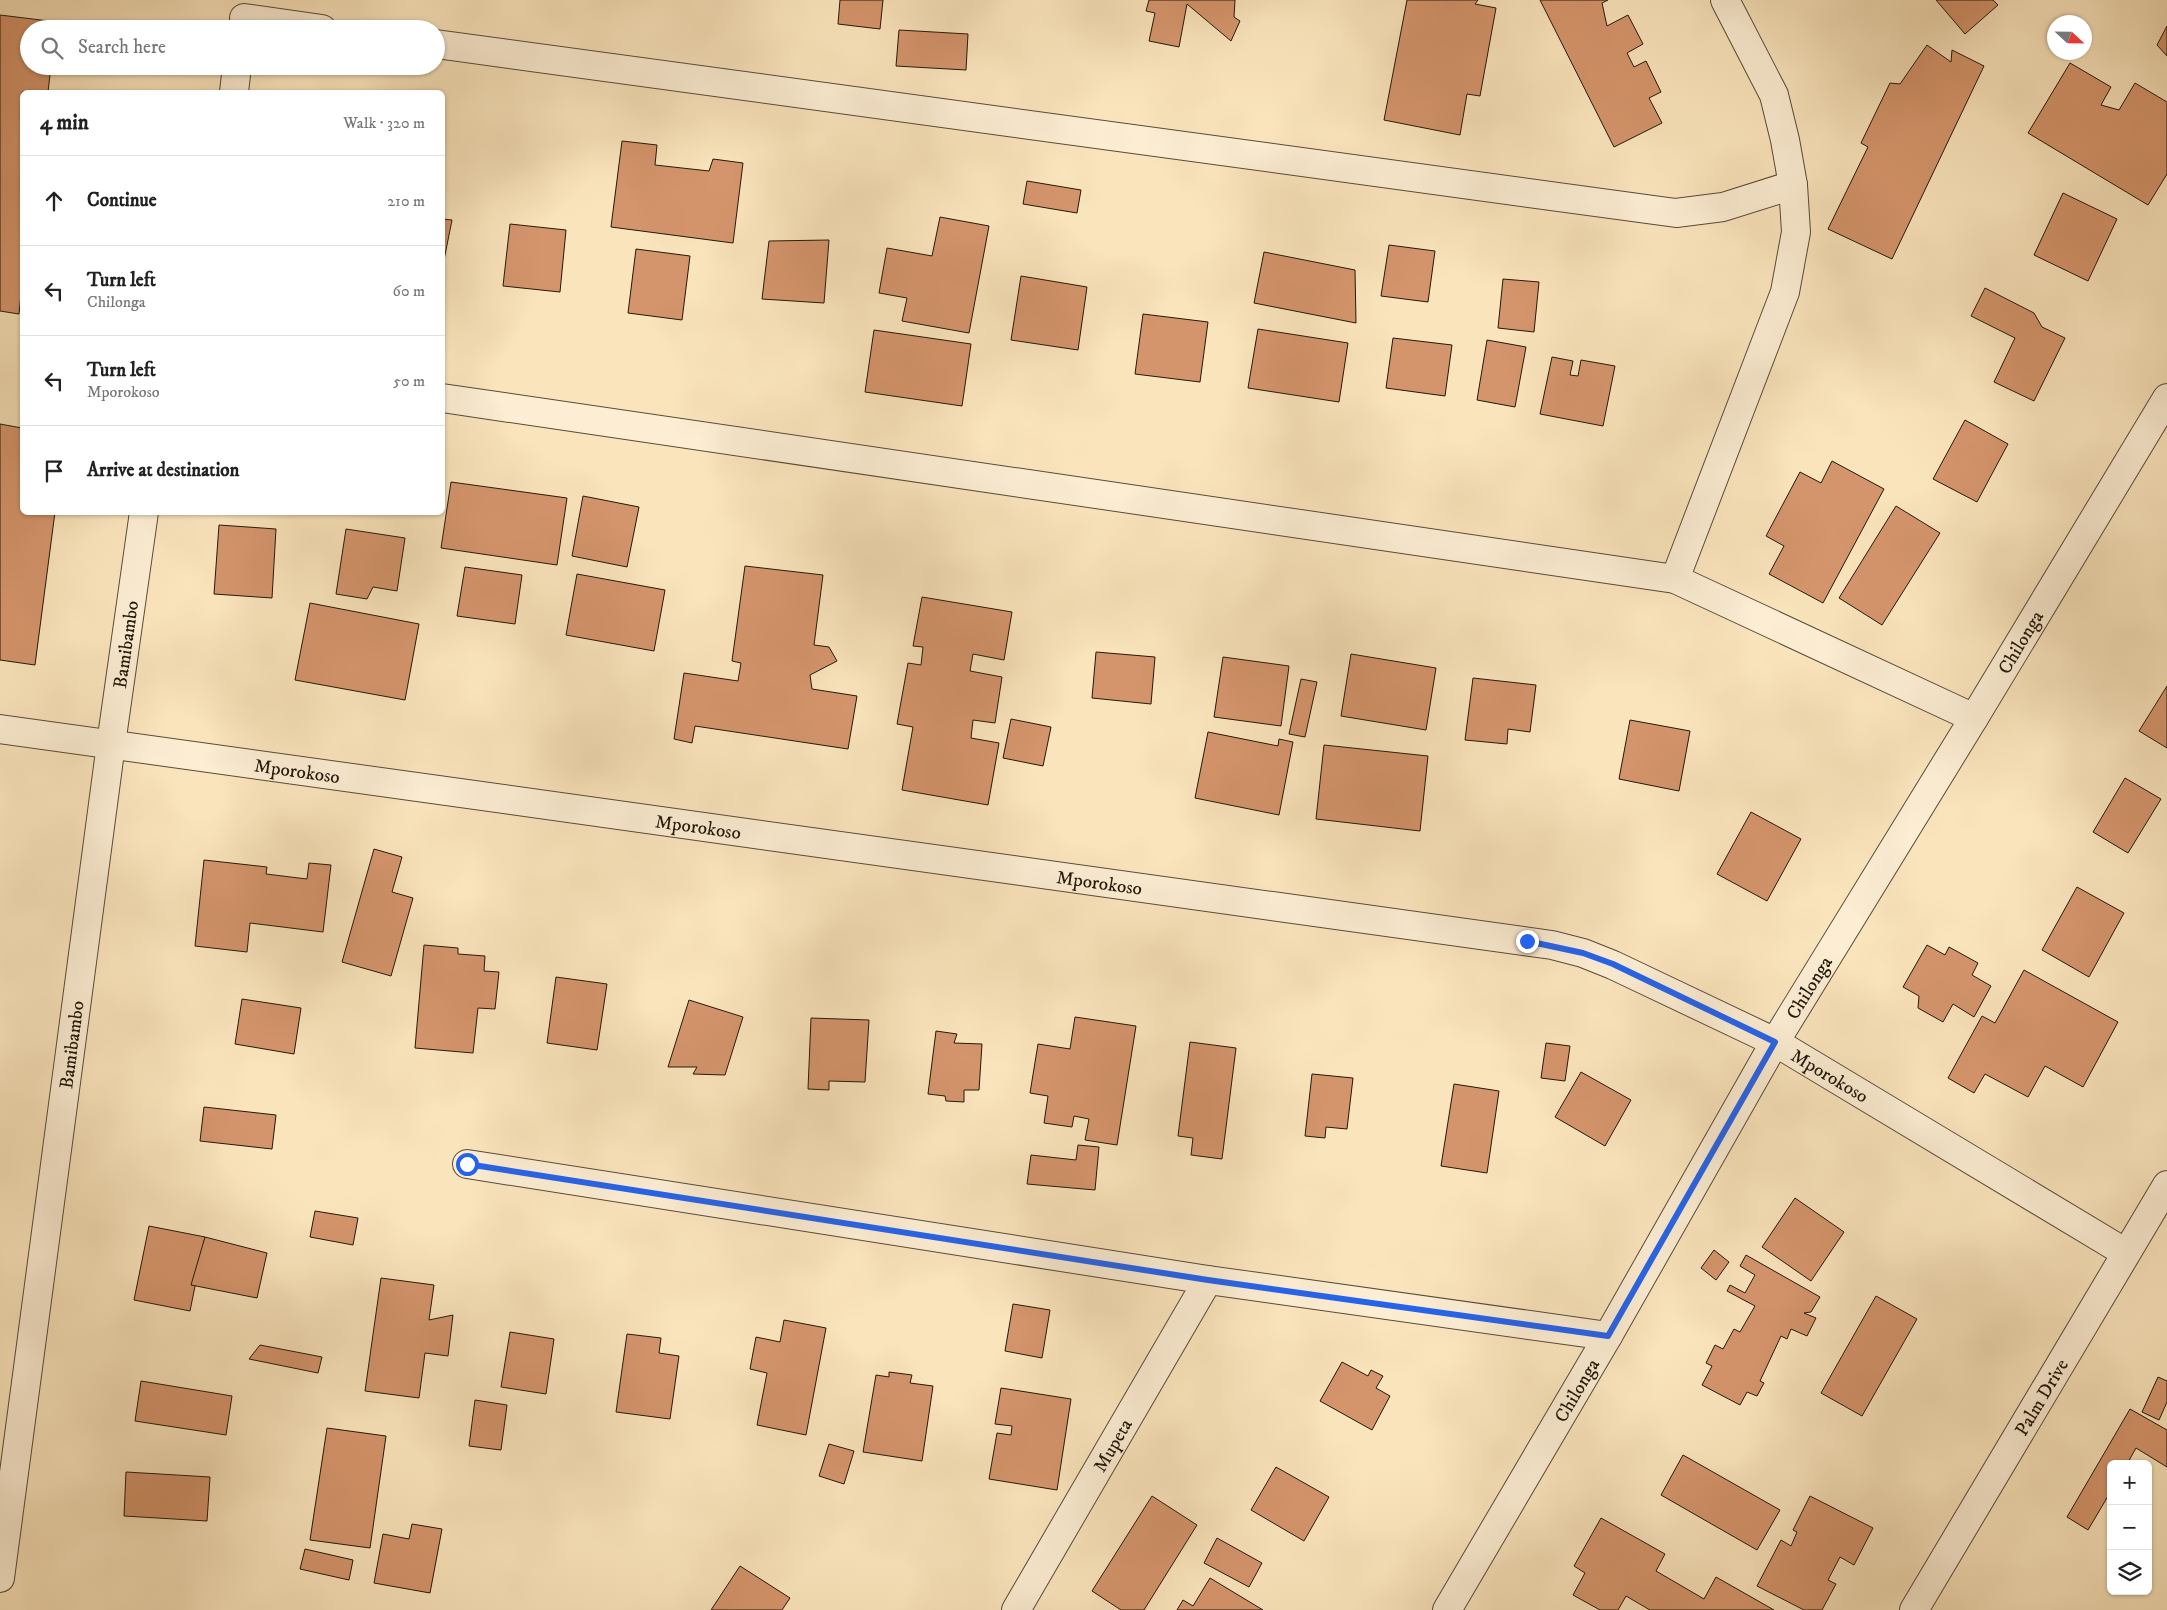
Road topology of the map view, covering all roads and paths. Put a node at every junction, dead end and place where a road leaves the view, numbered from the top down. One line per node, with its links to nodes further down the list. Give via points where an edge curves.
1 (1725, 0): 7 (street, via 1774,95)
2 (244, 16): 3 (street)
3 (268, 20)
4 (445, 45): 7 (street, via 1676,214 1723,207)
5 (237, 75): 6 (street)
6 (234, 90)
7 (1793, 185): 11 (street, via 1796,232 1785,292)
8 (445, 398): 11 (street)
9 (2167, 398): 12 (street, Chilonga)
10 (144, 515): 14 (street, Bamibambo)
11 (1675, 579): 12 (street)
12 (1974, 718): 15 (street, Chilonga)
13 (0, 729): 14 (street, Mporokoso)
14 (111, 744): 15 (street, Mporokoso, via 1552,945 1613,964); 21 (street, Bamibambo)
15 (1775, 1042): 18 (street, Mporokoso); 20 (street, Chilonga)
16 (467, 1164): 19 (street)
17 (2167, 1185): 18 (street, Palm Drive)
18 (2126, 1253): 24 (street, Palm Drive)
19 (1208, 1280): 20 (street); 22 (street, Mupeta)
20 (1608, 1336): 23 (street, Chilonga)
21 (0, 1578)
22 (1016, 1610)
23 (1447, 1610)
24 (1914, 1610)

